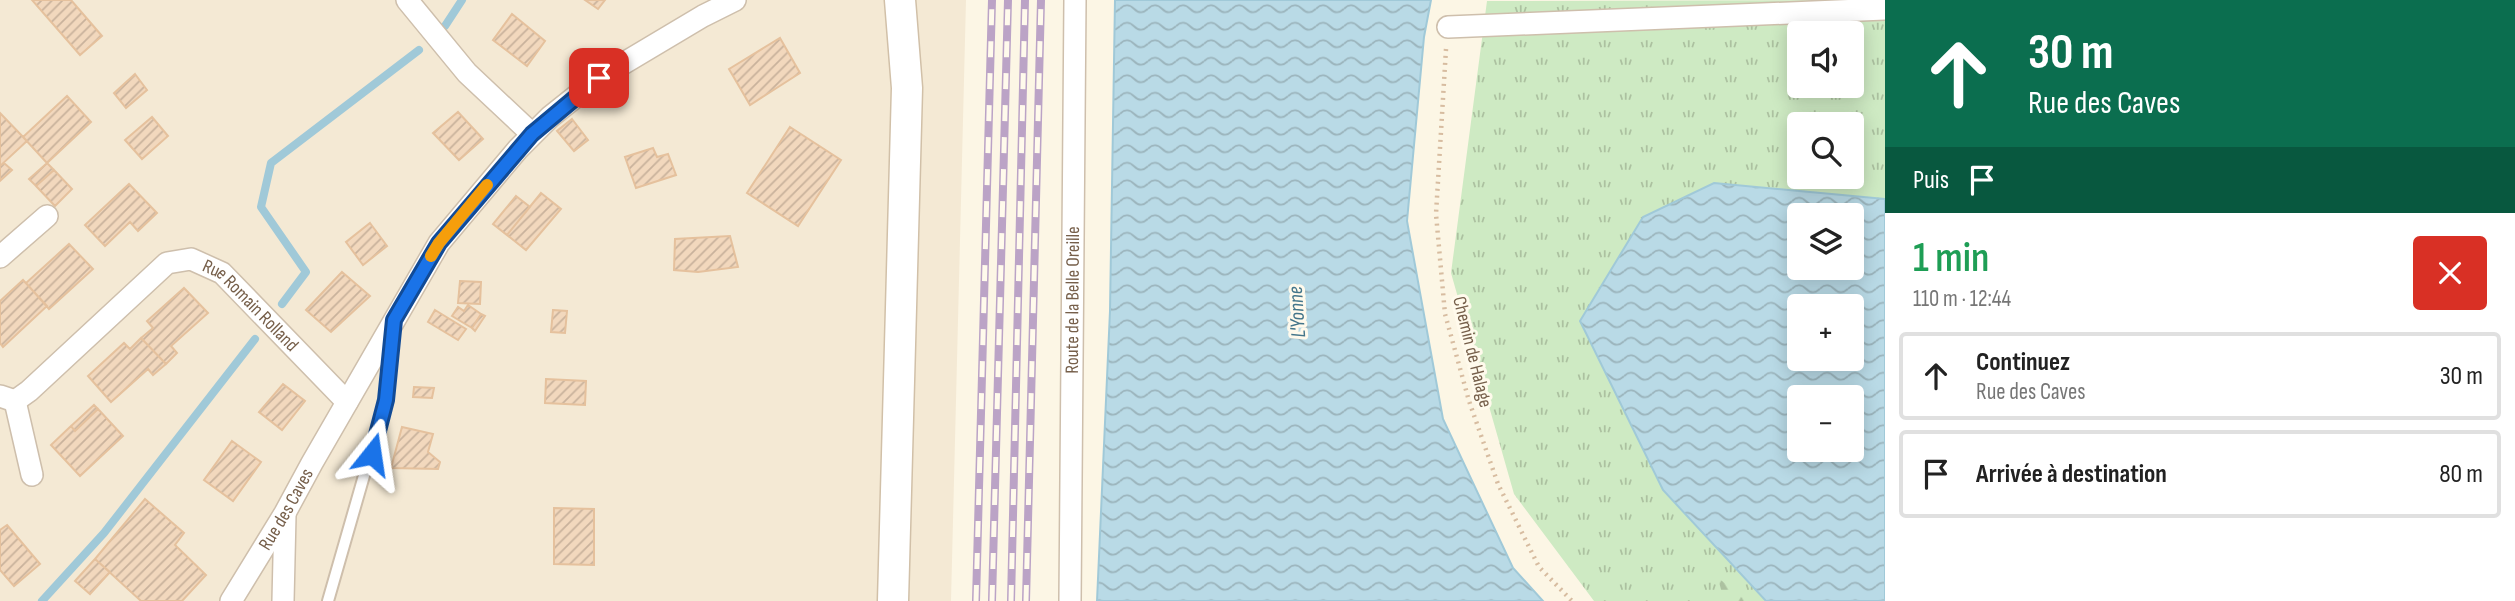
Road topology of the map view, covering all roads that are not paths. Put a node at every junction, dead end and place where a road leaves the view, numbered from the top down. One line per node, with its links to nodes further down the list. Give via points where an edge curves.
1 (407, 0): 7 (street, via 467,73)
2 (735, 0): 7 (street, Rue des Caves, via 599,78)
3 (900, 0): 18 (main road, via 906,88)
4 (1075, 0): 19 (street, Route de la Belle Oreille)
5 (1885, 9): 6 (street)
6 (1448, 27)
7 (532, 134): 10 (street, Rue des Caves, via 439,243)
8 (47, 216): 9 (street)
9 (0, 257)
10 (394, 320): 12 (street, Rue des Caves); 17 (lane, via 386,400)
11 (8, 398): 12 (street, Rue Romain Rolland, via 29,391 167,263 191,260 222,273); 13 (street, Rue Romain Rolland)
12 (347, 401): 14 (street, Rue des Caves)
13 (32, 475)
14 (285, 513): 15 (street, Rue des Caves); 16 (street)
15 (231, 601)
16 (283, 601)
17 (328, 601)
18 (893, 601)
19 (1070, 601)

